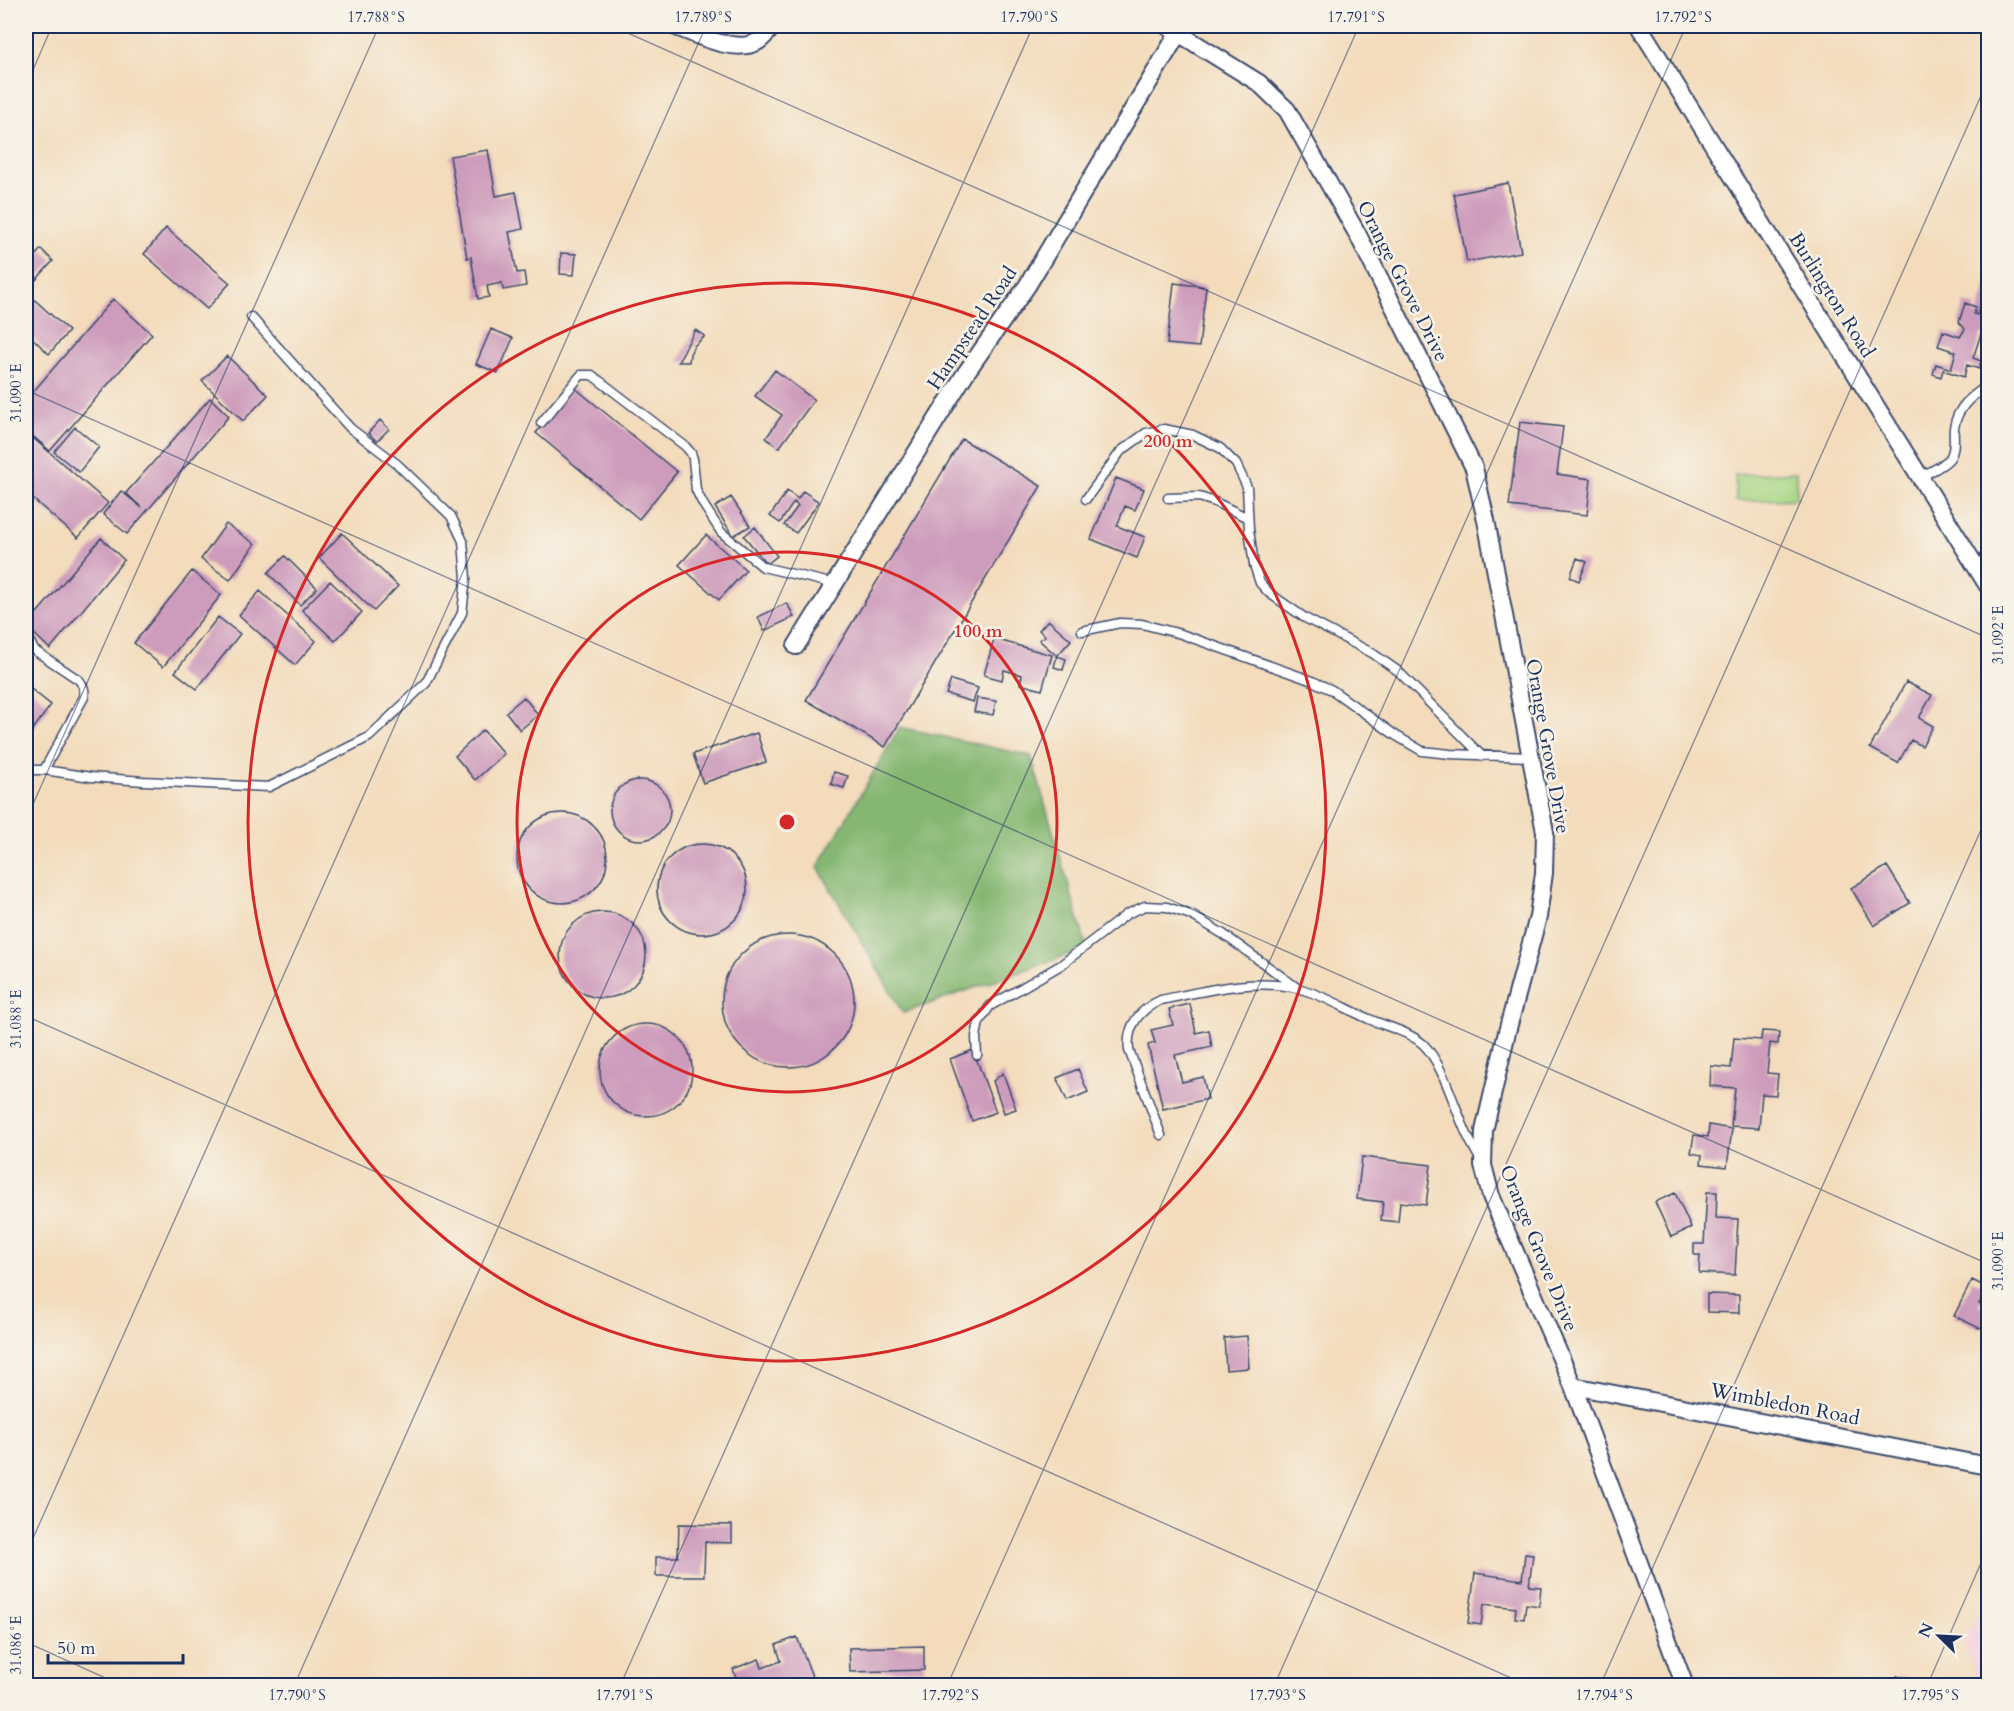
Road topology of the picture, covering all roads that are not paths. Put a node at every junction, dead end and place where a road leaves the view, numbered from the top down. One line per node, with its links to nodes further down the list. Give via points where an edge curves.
1 (674, 26): 2 (street, via 716,43 738,45 757,42)
2 (774, 26)
3 (1639, 26): 8 (street, Burlington Road)
4 (1173, 29): 12 (street, Hampstead Road, via 1027,286 965,374); 18 (street, Orange Grove Drive, via 1258,83 1287,110 1358,236 1474,468)
5 (251, 317): 20 (lane, via 350,428 397,464 451,516 463,541 466,578 462,613 426,682 369,737 269,787 91,777)
6 (1989, 385): 8 (lane, via 1968,399 1959,413 1950,458)
7 (541, 423): 12 (lane, via 581,375 592,375 691,453 696,490 721,532 763,567)
8 (1921, 477): 13 (street, Burlington Road)
9 (1168, 498): 11 (lane, via 1215,502)
10 (1086, 499): 11 (lane, via 1121,451 1146,433 1164,429 1193,435 1220,448 1236,464 1247,487)
11 (1248, 518): 17 (lane, via 1254,565 1260,583 1269,593 1398,671)
12 (834, 584): 16 (street, Hampstead Road)
13 (1989, 586)
14 (1082, 631): 17 (lane, via 1142,624 1181,634 1332,690 1422,751)
15 (26, 634): 20 (lane, via 34,650 79,680 85,692)
16 (796, 646)
17 (1482, 756): 18 (lane)
18 (1530, 758): 24 (street, Orange Grove Drive, via 1545,832 1544,873 1538,916 1484,1131)
19 (26, 770): 20 (lane)
20 (44, 770)
21 (1299, 989): 22 (lane, via 1191,915 1167,907 1145,906 1127,914 1061,965 990,1006 975,1037); 23 (lane, via 1248,985 1213,990 1161,1000 1138,1016 1128,1039 1129,1050); 24 (lane, via 1423,1044)
22 (977, 1055)
23 (1161, 1135)
24 (1483, 1165): 25 (street, Orange Grove Drive, via 1491,1196)
25 (1573, 1386): 26 (street, Wimbledon Road); 27 (street, Orange Grove Drive)
26 (1989, 1466)
27 (1684, 1686)

